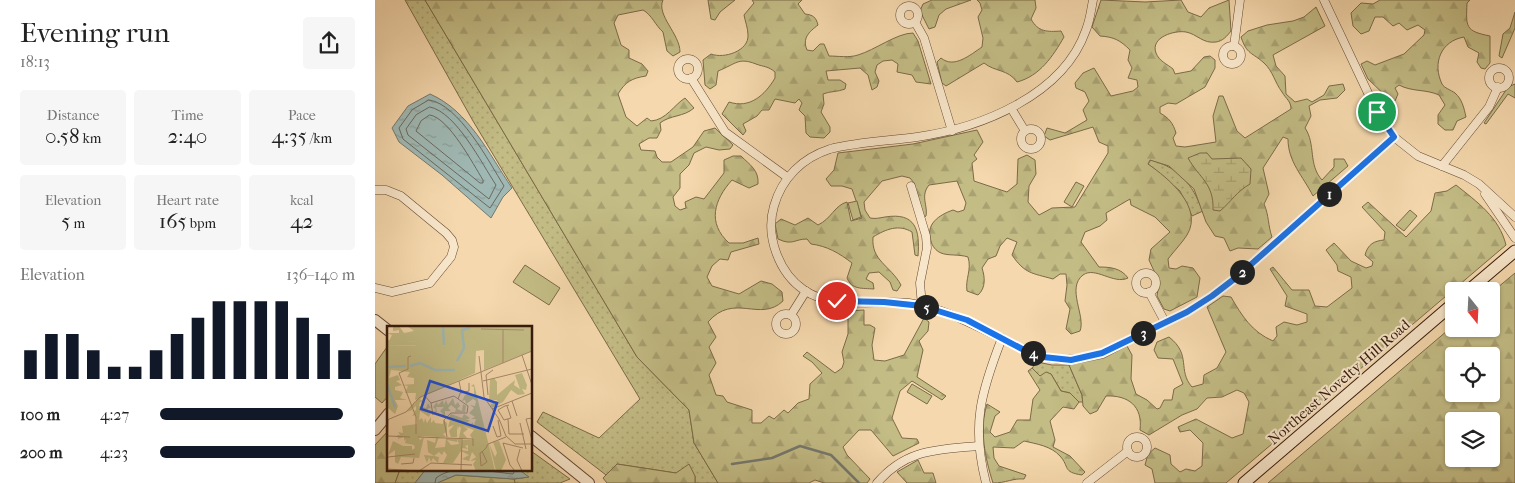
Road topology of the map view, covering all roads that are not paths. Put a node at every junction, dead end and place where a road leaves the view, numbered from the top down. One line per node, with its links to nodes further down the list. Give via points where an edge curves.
1 (1093, 0): 8 (street, via 1087,29 1071,56 1044,86)
2 (1240, 0): 5 (street)
3 (1324, 0): 11 (street, via 1377,112)
4 (915, 22): 9 (street, via 924,38)
5 (1234, 46)
6 (691, 78): 13 (street, via 725,132)
7 (1498, 88): 12 (street, via 1489,107)
8 (1011, 108): 9 (street); 10 (street)
9 (952, 131): 13 (street, via 830,149 805,161)
10 (1025, 131)
11 (1394, 137): 12 (street, via 1418,156); 28 (street, via 1238,276 1200,304)
12 (1442, 166): 14 (street)
13 (787, 177): 22 (street, via 772,212 773,239 781,264)
14 (1479, 184): 17 (street); 18 (street)
15 (911, 186): 24 (street, via 926,236 927,248 919,283)
16 (375, 190): 21 (street, via 401,196 446,233 454,247 451,258 430,283 392,292)
17 (1515, 217)
18 (1515, 238)
19 (1515, 251): 20 (main road)
20 (1479, 282)
21 (375, 288)
22 (806, 291): 24 (street, via 837,301); 26 (street)
23 (1149, 292): 28 (street)
24 (922, 306): 30 (street, via 967,320)
25 (1445, 311): 40 (main road, Northeast Novelty Hill Road)
26 (791, 315)
27 (375, 320): 29 (street)
28 (1165, 322): 30 (street, via 1102,353 1071,360 1043,357)
29 (387, 329)
30 (1002, 338): 34 (street, via 985,380)
31 (387, 415): 32 (street)
32 (375, 430)
33 (533, 438): 36 (street)
34 (978, 446): 37 (street, via 915,455 895,465); 38 (street)
35 (1128, 451): 39 (street)
36 (589, 483)
37 (877, 483)
38 (985, 483)
39 (1087, 483)
40 (1244, 483)

